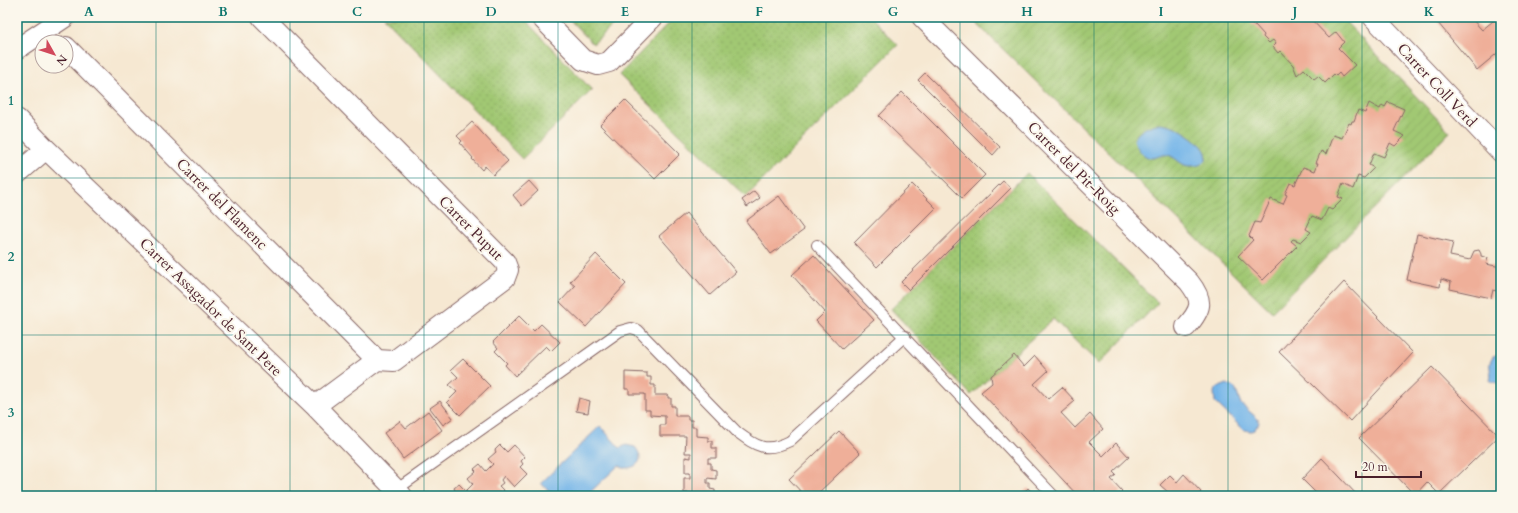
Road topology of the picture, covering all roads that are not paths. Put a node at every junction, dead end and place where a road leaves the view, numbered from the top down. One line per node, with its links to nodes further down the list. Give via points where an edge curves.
1 (65, 17): 7 (street)
2 (262, 17): 18 (street, Carrer Puput, via 506,262 508,270 505,278 394,361)
3 (541, 17): 4 (street, via 583,60 598,65 609,62)
4 (653, 17)
5 (922, 17): 16 (street, Carrer del Pit-Roig, via 1189,282 1198,294 1199,305 1196,316)
6 (1373, 17): 13 (street, Carrer Coll Verd)
7 (47, 28): 8 (street); 9 (street)
8 (53, 34)
9 (17, 49)
10 (74, 55): 18 (street, Carrer del Flamenc)
11 (17, 119): 12 (street, Carrer Assagador de Sant Pere)
12 (46, 149): 14 (street); 19 (street, Carrer Assagador de Sant Pere)
13 (1501, 152)
14 (17, 174)
15 (818, 245): 17 (lane)
16 (1186, 327)
17 (905, 336): 20 (lane, via 790,441 777,447 764,447 749,441 737,432 638,330 631,328 620,331); 21 (lane)
18 (377, 360): 19 (street)
19 (315, 406): 20 (street, Carrer Assagador de Sant Pere)
20 (399, 493)
21 (1054, 496)

